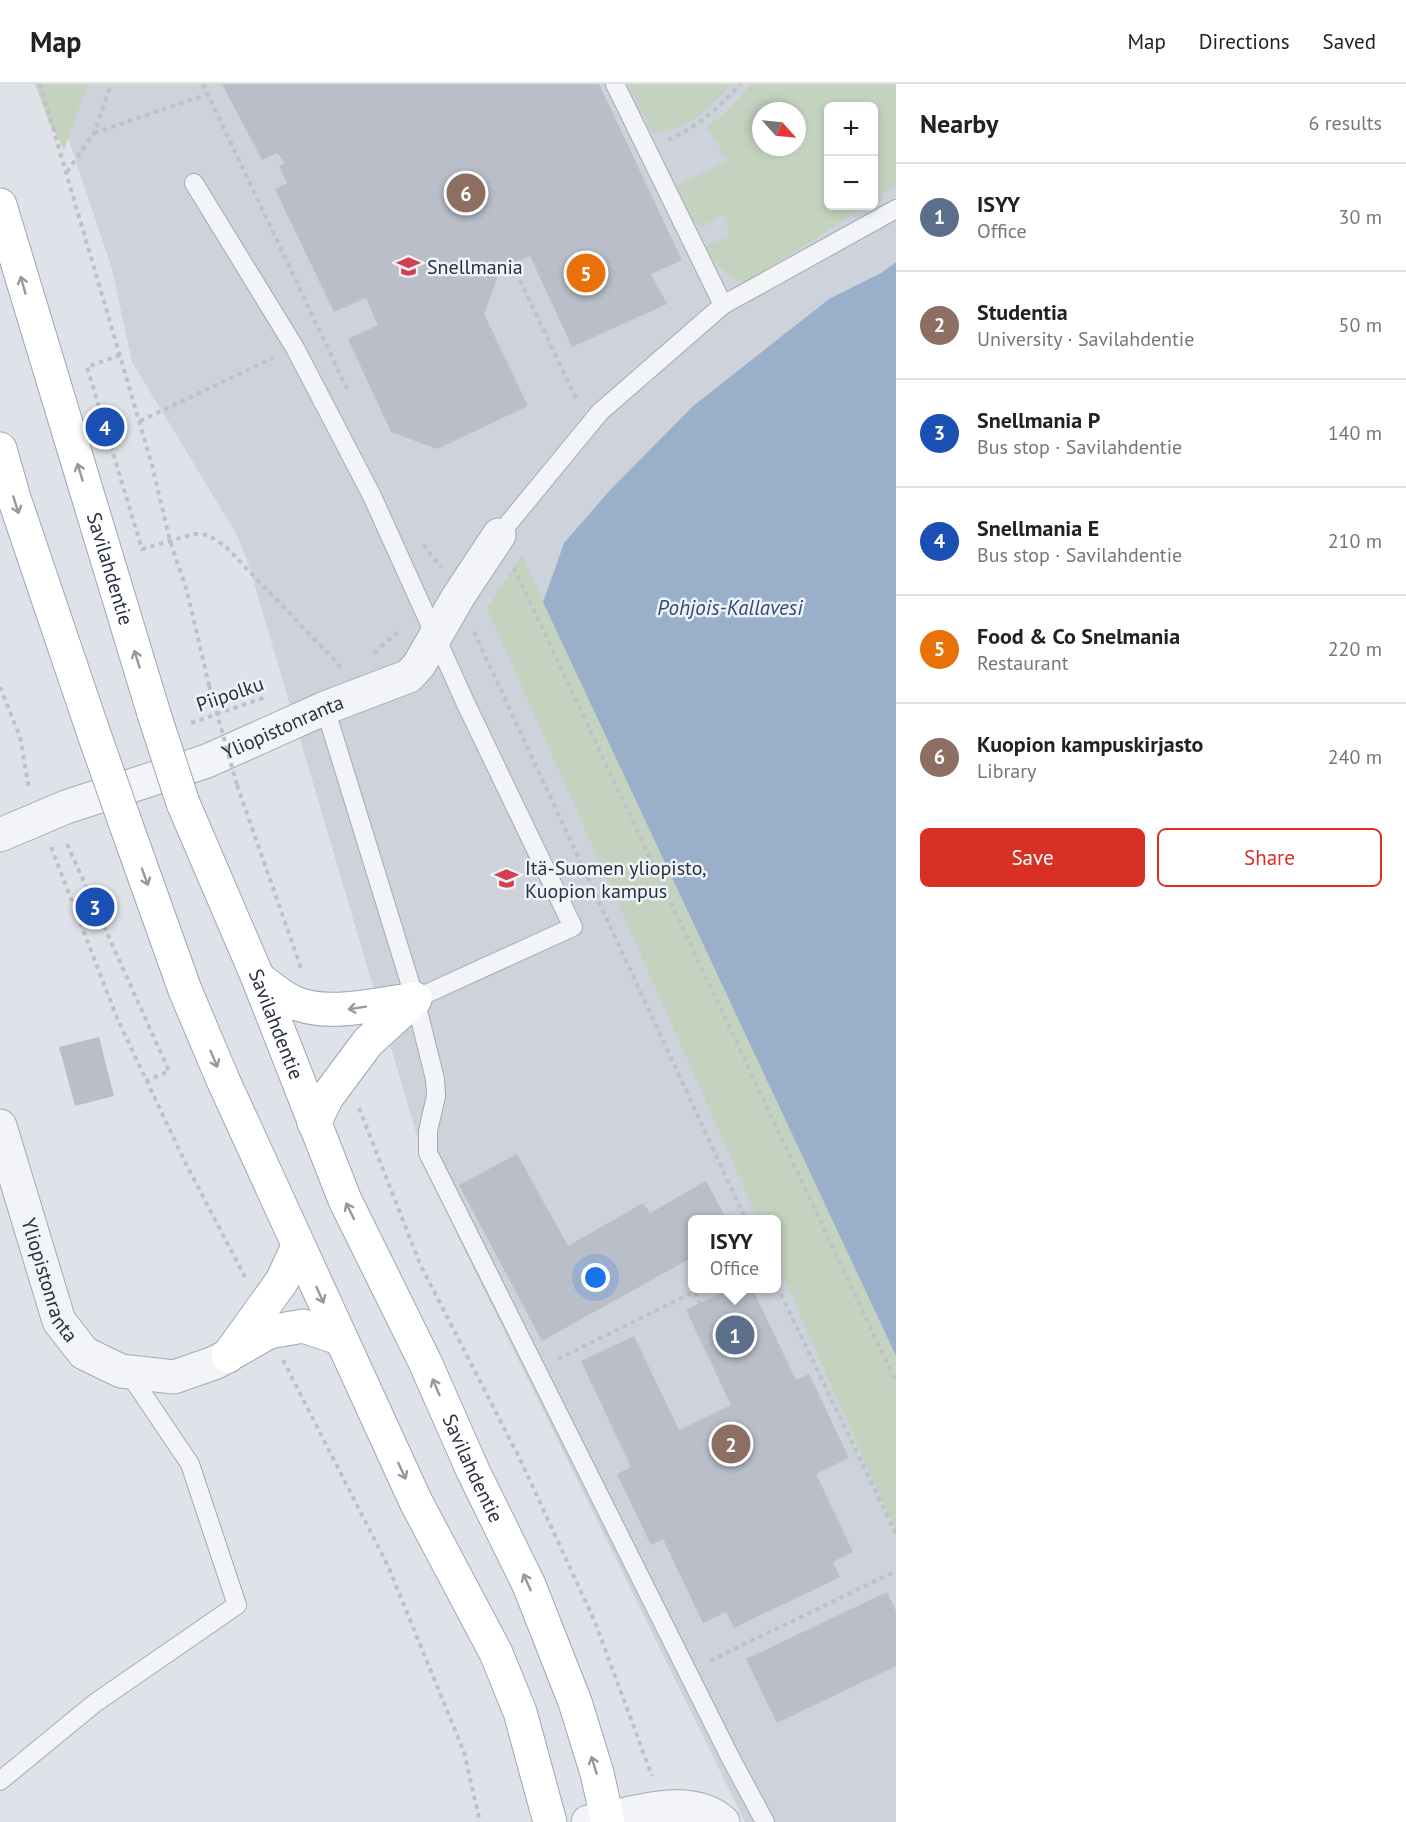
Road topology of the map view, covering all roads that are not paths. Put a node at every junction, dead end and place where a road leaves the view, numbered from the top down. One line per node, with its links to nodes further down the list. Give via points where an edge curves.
1 (615, 84): 5 (lane)
2 (194, 183): 8 (lane, via 295,348 372,496)
3 (0, 205): 11 (main road, Savilahdentie, one-way to 3, bridge, via 183,803 168,720)
4 (896, 209): 5 (lane)
5 (723, 305): 7 (lane, via 600,412)
6 (0, 449): 15 (main road, one-way to 15, bridge, via 17,509 185,990)
7 (499, 535): 8 (street, Yliopistonranta, via 458,597)
8 (429, 623): 9 (street, Yliopistonranta, via 419,665 409,676); 12 (lane, via 573,927)
9 (325, 708): 10 (street, Yliopistonranta, via 207,761 66,807); 12 (lane)
10 (0, 835)
11 (258, 978): 12 (main road, one-way to 11, via 346,1010 315,1007 291,1001); 13 (main road, Savilahdentie)
12 (415, 999): 13 (main road, via 368,1041 327,1097); 23 (lane, via 435,1079 428,1152)
13 (314, 1123): 20 (main road, Savilahdentie, one-way to 13, via 597,1773 575,1702 529,1585 345,1200)
14 (0, 1126): 18 (street, Yliopistonranta, via 59,1321 84,1353)
15 (298, 1246): 16 (main road, one-way to 16); 17 (main road, via 282,1281)
16 (339, 1338): 17 (main road, via 303,1326 269,1332); 21 (main road, one-way to 21, via 416,1502 496,1653 520,1712)
17 (228, 1356): 18 (street, Yliopistonranta, via 174,1377)
18 (128, 1372): 19 (lane, via 190,1464 237,1605 95,1703)
19 (0, 1781)
20 (601, 1821): 22 (street, via 662,1807 695,1809)
21 (550, 1822)
22 (723, 1822)
23 (765, 1822)

